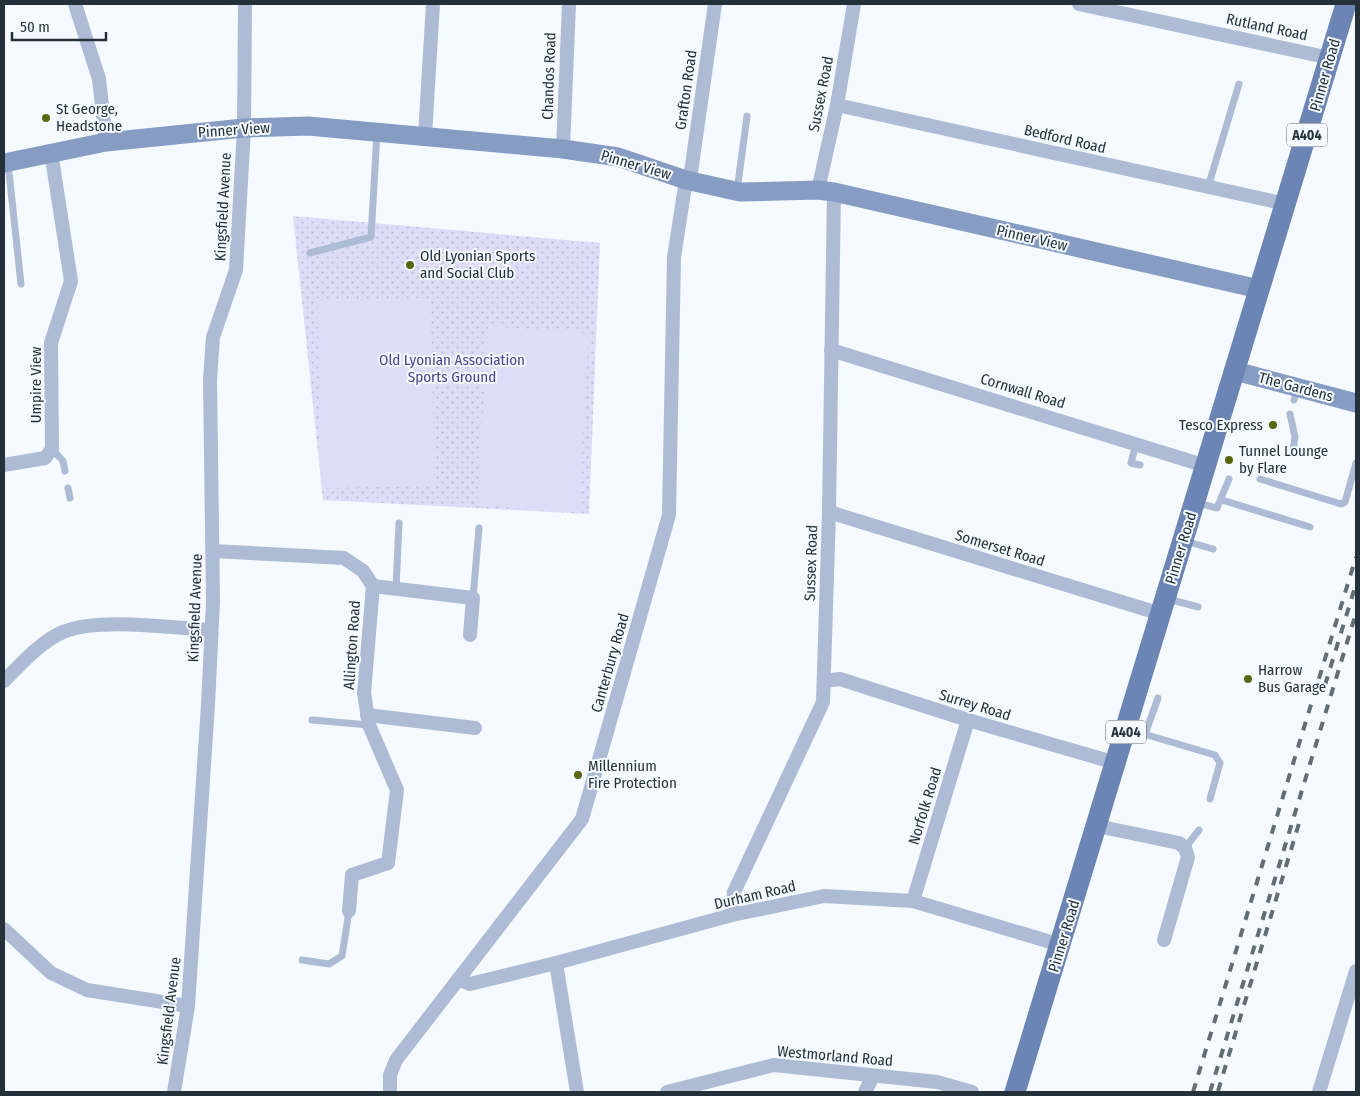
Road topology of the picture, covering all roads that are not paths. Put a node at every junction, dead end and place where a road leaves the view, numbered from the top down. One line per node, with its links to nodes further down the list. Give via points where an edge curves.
1 (75, 4): 16 (street, via 99,79)
2 (245, 4): 13 (street, Kingsfield Avenue)
3 (433, 4): 15 (street)
4 (569, 4): 17 (street, Chandos Road)
5 (715, 4): 20 (street, Grafton Road, via 691,172)
6 (854, 4): 11 (street, Sussex Road)
7 (1079, 4): 9 (street, Rutland Road)
8 (1346, 4): 9 (main road, Pinner Road / A404)
9 (1330, 58): 24 (main road, Pinner Road / A404)
10 (1239, 84): 21 (lane)
11 (837, 104): 21 (street, Bedford Road); 23 (street, Sussex Road)
12 (748, 116): 22 (lane)
13 (244, 128): 14 (street, Pinner View, via 308,126); 16 (street, Pinner View); 52 (street, Kingsfield Avenue, via 236,270 213,337 210,380)
14 (377, 132): 15 (street, Pinner View); 25 (lane, via 371,237)
15 (425, 136): 17 (street, Pinner View)
16 (106, 142): 18 (street, Pinner View)
17 (563, 149): 20 (street, Pinner View, via 618,157)
18 (51, 152): 19 (street, Pinner View); 33 (street, Umpire View, via 70,281 51,343)
19 (6, 163): 26 (lane)
20 (686, 180): 22 (street, Pinner View); 82 (street, Canterbury Road, via 674,257 669,515 654,569 582,819)
21 (1208, 188): 24 (street, Bedford Road)
22 (737, 191): 23 (street, Pinner View)
23 (826, 191): 27 (street, Pinner View); 28 (street, Sussex Road)
24 (1286, 204): 27 (main road, Pinner Road / A404)
25 (310, 254)
26 (21, 284)
27 (1259, 289): 29 (main road, Pinner Road / A404)
28 (831, 350): 32 (street, Cornwall Road); 46 (street, Sussex Road)
29 (1235, 371): 30 (street, The Gardens, via 1296,394); 38 (main road, Pinner Road / A404)
30 (1356, 403)
31 (1290, 414): 34 (lane, via 1295,437)
32 (1136, 444): 37 (lane, via 1131,463); 38 (street, Cornwall Road)
33 (52, 449): 36 (street, via 44,458); 39 (lane, via 63,461)
34 (1292, 450)
35 (1356, 463): 41 (lane, via 1342,504)
36 (4, 464)
37 (1140, 465)
38 (1206, 466): 45 (main road, Pinner Road / A404)
39 (65, 471)
40 (1229, 479): 44 (lane)
41 (1260, 479)
42 (68, 488): 43 (lane)
43 (70, 498)
44 (1222, 500): 45 (lane, via 1214,508); 48 (lane)
45 (1195, 502): 50 (main road, Pinner Road / A404)
46 (829, 512): 56 (street, Somerset Road); 61 (street, Sussex Road)
47 (399, 523): 54 (lane)
48 (1310, 527)
49 (479, 528): 55 (lane)
50 (1183, 540): 51 (lane); 56 (main road, Pinner Road / A404)
51 (1213, 549)
52 (213, 551): 53 (street, Allington Road, via 344,558 362,571); 58 (street, Kingsfield Avenue)
53 (373, 586): 54 (street); 64 (street, Allington Road, via 364,693)
54 (396, 589): 55 (street)
55 (473, 598): 59 (street)
56 (1163, 606): 57 (lane); 67 (main road, Pinner Road / A404)
57 (1198, 607)
58 (212, 630): 60 (street, via 93,624 62,632 35,650); 83 (street, Kingsfield Avenue)
59 (470, 635)
60 (4, 681)
61 (824, 681): 65 (street, Surrey Road, via 840,679); 75 (street, Sussex Road, via 822,702 734,892)
62 (1158, 698): 67 (lane)
63 (312, 720): 64 (lane)
64 (368, 720): 66 (street); 74 (street, Allington Road, via 397,790 388,863 352,875)
65 (968, 720): 68 (street, Surrey Road); 73 (street, Norfolk Road)
66 (475, 728)
67 (1136, 732): 68 (main road, Pinner Road / A404); 69 (lane, via 1215,755 1220,763)
68 (1116, 763): 70 (main road, Pinner Road / A404)
69 (1210, 799)
70 (1097, 826): 72 (street, via 1179,843); 78 (main road, Pinner Road / A404)
71 (1199, 830): 72 (lane)
72 (1186, 848): 77 (street, via 1188,857)
73 (913, 901): 75 (street, Durham Road, via 824,896); 78 (street, Durham Road)
74 (349, 911): 79 (lane, via 342,956 329,964)
75 (732, 916): 80 (street, Durham Road)
76 (4, 929): 83 (street, via 51,973 87,990)
77 (1164, 940)
78 (1061, 945): 91 (main road, Pinner Road / A404)
79 (302, 960)
80 (556, 963): 82 (street, Durham Road, via 470,984); 87 (street)
81 (1356, 971): 92 (street)
82 (458, 979): 86 (street, Canterbury Road, via 396,1060 390,1075)
83 (188, 1006): 85 (street, Kingsfield Avenue)
84 (873, 1076): 88 (street, Westmorland Road, via 774,1065); 89 (street); 90 (street, Westmorland Road, via 937,1082)
85 (174, 1092)
86 (390, 1092)
87 (577, 1092)
88 (667, 1092)
89 (865, 1092)
90 (972, 1092)
91 (1015, 1092)
92 (1319, 1092)

